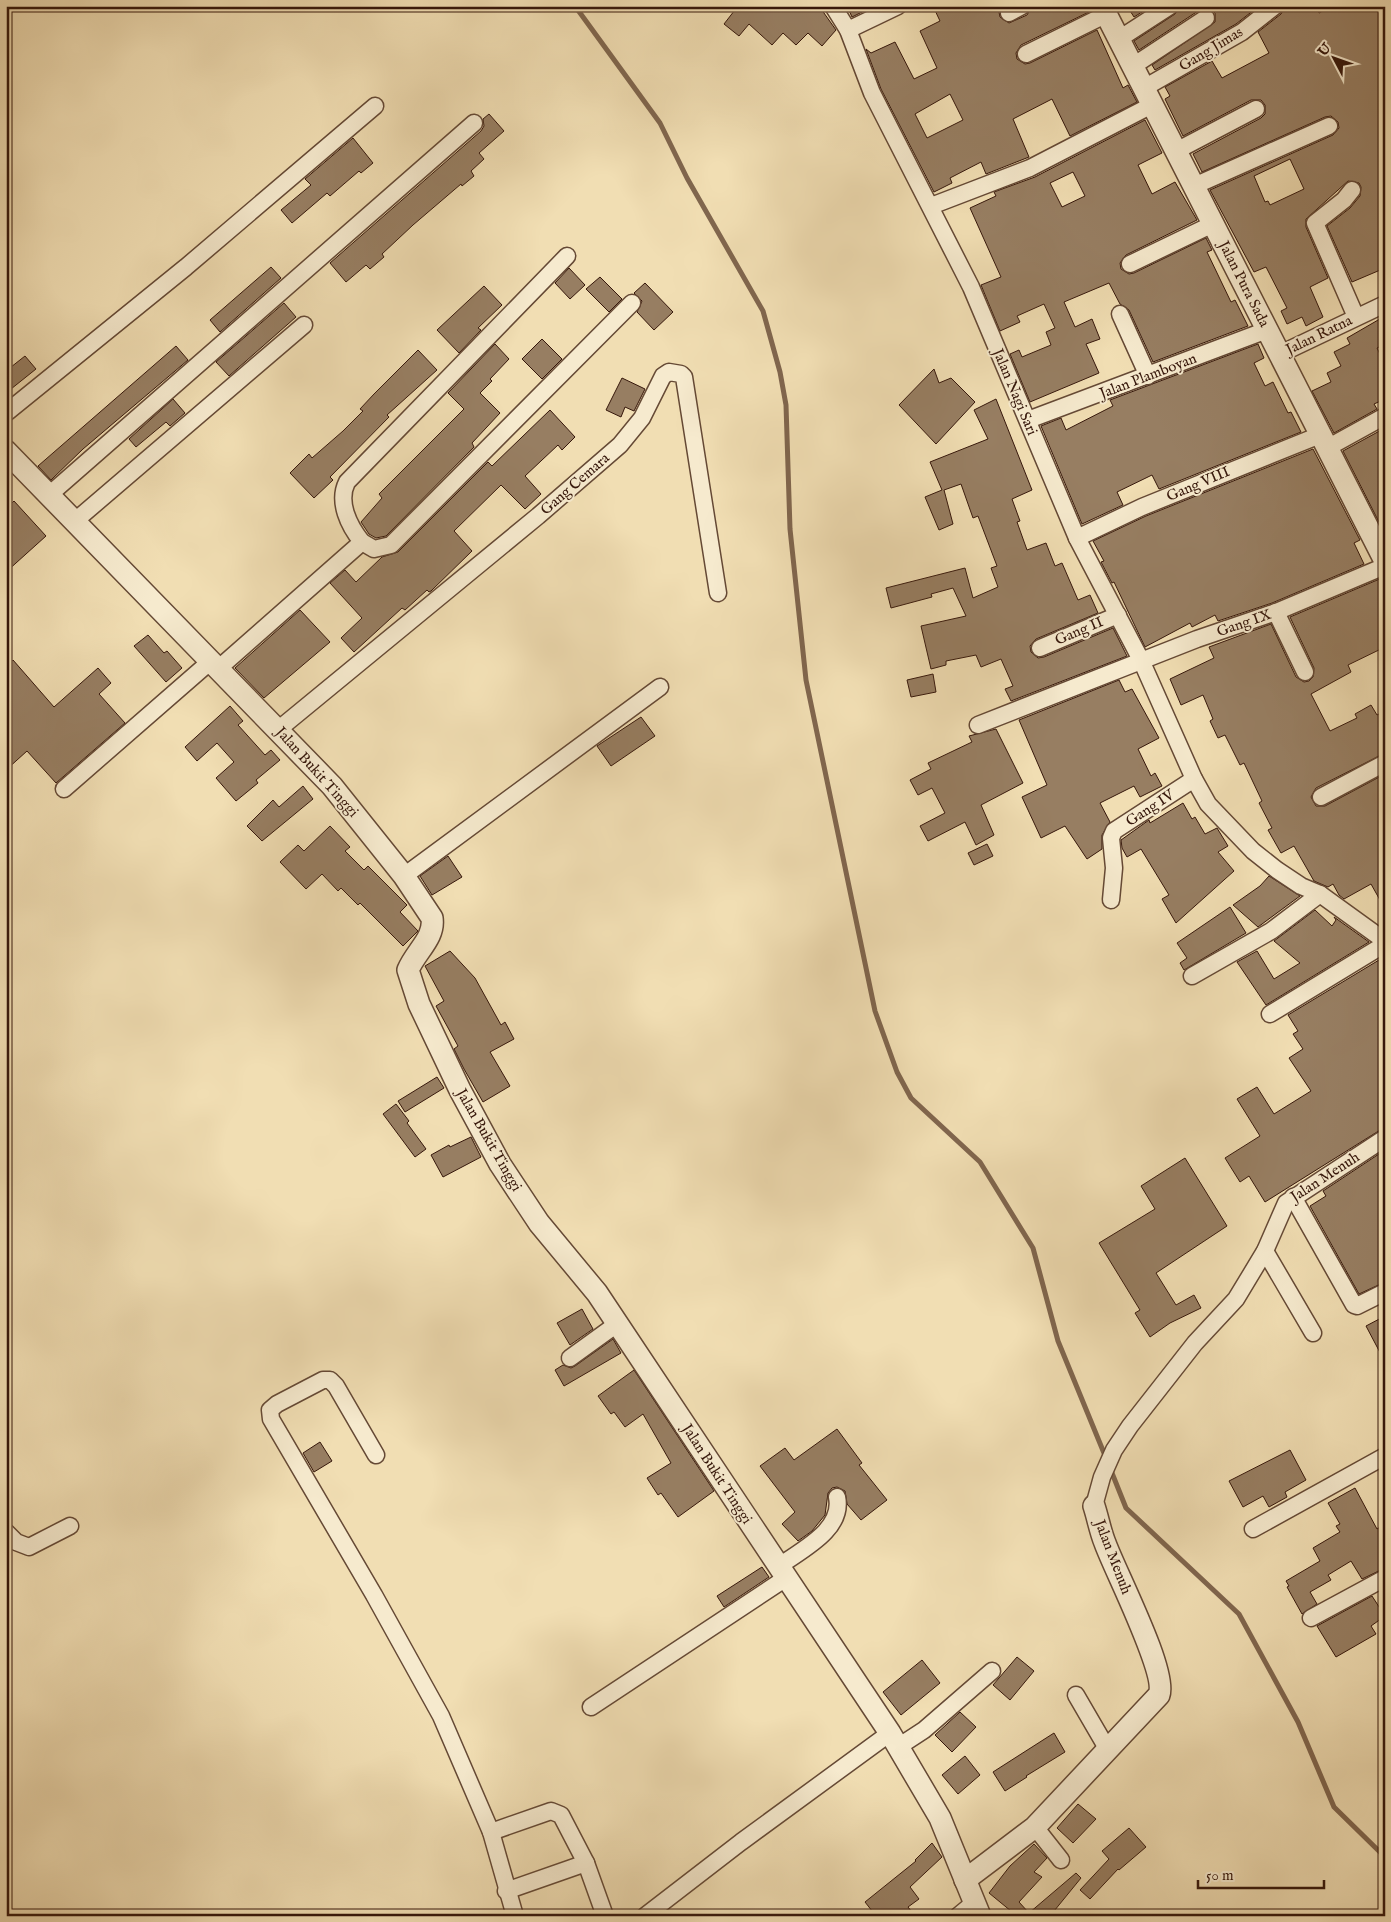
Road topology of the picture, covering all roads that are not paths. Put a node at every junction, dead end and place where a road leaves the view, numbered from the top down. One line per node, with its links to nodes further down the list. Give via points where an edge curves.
1 (833, 6): 7 (street, Jalan Nagi Sari)
2 (898, 6): 7 (street)
3 (1170, 6): 8 (street)
4 (1275, 6): 11 (street, Gang Jimas)
5 (1104, 10): 8 (street, Jalan Pura Sada); 9 (street)
6 (1206, 18): 10 (street)
7 (848, 30): 19 (street, Jalan Nagi Sari, via 872,93)
8 (1119, 39): 10 (street, Jalan Pura Sada)
9 (1026, 54)
10 (1133, 66): 11 (street, Jalan Pura Sada)
11 (1148, 96): 16 (street, Jalan Pura Sada); 19 (street, Gang Jimas, via 1030,168)
12 (375, 106): 32 (street, via 186,267)
13 (1256, 109): 16 (street)
14 (474, 123): 38 (street)
15 (1329, 126): 17 (street)
16 (1176, 151): 17 (street, Jalan Pura Sada)
17 (1194, 186): 20 (street, Jalan Pura Sada)
18 (1352, 190): 26 (street, via 1315,223)
19 (931, 206): 34 (street, Jalan Nagi Sari, via 971,287)
20 (1213, 224): 22 (street); 28 (street, Jalan Pura Sada)
21 (567, 256): 41 (street, via 347,482 342,492 343,502 350,524)
22 (1130, 264)
23 (632, 303): 41 (street, via 391,545 374,549)
24 (1385, 304): 26 (street, Jalan Ratna)
25 (1120, 314): 30 (street)
26 (1356, 317): 29 (street, Jalan Ratna)
27 (304, 325): 39 (street)
28 (1267, 330): 29 (street, Jalan Pura Sada); 30 (street, Jalan Plamboyan)
29 (1280, 354): 36 (street, Jalan Pura Sada)
30 (1148, 376): 34 (street, Jalan Plamboyan)
31 (1385, 410): 35 (street)
32 (6, 412)
33 (1385, 416): 36 (street, Gang VIII)
34 (1028, 420): 40 (street, Jalan Nagi Sari)
35 (1343, 429)
36 (1324, 442): 40 (street, Gang VIII, via 1142,508); 42 (street, Jalan Pura Sada)
37 (6, 451): 38 (street, Jalan Bukit Tinggi)
38 (49, 494): 39 (street, Jalan Bukit Tinggi)
39 (75, 521): 49 (street, Jalan Bukit Tinggi)
40 (1077, 538): 46 (street, Jalan Nagi Sari)
41 (362, 542): 49 (street)
42 (1382, 567): 44 (street); 45 (street, Gang IX)
43 (718, 593): 53 (street, Gang Cemara, via 684,377 674,371 669,372 663,376 642,418 620,445)
44 (1303, 594)
45 (1276, 612): 48 (street, Gang IX); 50 (street)
46 (1118, 614): 47 (street, Gang II); 48 (street, Jalan Nagi Sari)
47 (1040, 648)
48 (1141, 660): 52 (street, Gang IX); 55 (street, Jalan Nagi Sari)
49 (215, 664): 53 (street, Jalan Bukit Tinggi); 56 (street)
50 (1306, 672)
51 (660, 687): 58 (street)
52 (978, 725)
53 (279, 730): 58 (street, Jalan Bukit Tinggi, via 332,786)
54 (1385, 763): 57 (street)
55 (1194, 779): 59 (street, Jalan Nagi Sari, via 1208,804 1253,852 1300,886); 60 (street, Gang IV, via 1114,831 1111,838 1114,868)
56 (64, 789)
57 (1321, 797)
58 (404, 876): 68 (street, Jalan Bukit Tinggi, via 432,918 433,926 433,932 416,952 408,970 419,1004 500,1164 539,1223 597,1293)
59 (1320, 894): 61 (street, Jalan Nagi Sari); 62 (street, via 1270,931)
60 (1111, 900)
61 (1385, 942): 63 (street)
62 (1192, 976)
63 (1270, 1014)
64 (1385, 1138): 65 (street, Jalan Menuh)
65 (1293, 1197): 66 (street, Jalan Menuh, via 1286,1203); 67 (street, via 1354,1305)
66 (1265, 1251): 69 (street); 74 (street, Jalan Menuh, via 1236,1299 1195,1343 1130,1426 1114,1450)
67 (1385, 1292)
68 (617, 1324): 70 (street); 78 (street, Jalan Bukit Tinggi)
69 (1313, 1333)
70 (570, 1358)
71 (376, 1455): 87 (street, via 330,1380 323,1380 270,1410 271,1419 441,1716)
72 (1385, 1456): 76 (street)
73 (837, 1497): 78 (street, via 839,1506 833,1523)
74 (1094, 1506): 85 (street, Jalan Menuh, via 1105,1544 1152,1655 1161,1689)
75 (70, 1526): 77 (street, via 29,1547 16,1542)
76 (1253, 1529)
77 (6, 1532)
78 (782, 1573): 83 (street); 84 (street, Jalan Bukit Tinggi)
79 (1385, 1578): 80 (street)
80 (1311, 1618)
81 (992, 1671): 84 (street, via 924,1730)
82 (1076, 1695): 85 (street)
83 (591, 1707)
84 (894, 1740): 90 (street, Jalan Bukit Tinggi, via 940,1818); 95 (street, via 741,1842)
85 (1108, 1750): 86 (street, Jalan Menuh)
86 (1035, 1827): 88 (street); 90 (street, Jalan Menuh)
87 (491, 1832): 89 (street, via 556,1811); 91 (street)
88 (1060, 1860)
89 (586, 1863): 91 (street); 94 (street)
90 (965, 1880): 92 (street, Jalan Bukit Tinggi)
91 (506, 1891): 93 (street)
92 (978, 1909): 96 (street)
93 (515, 1916)
94 (605, 1916)
95 (645, 1916)
96 (958, 1916)

